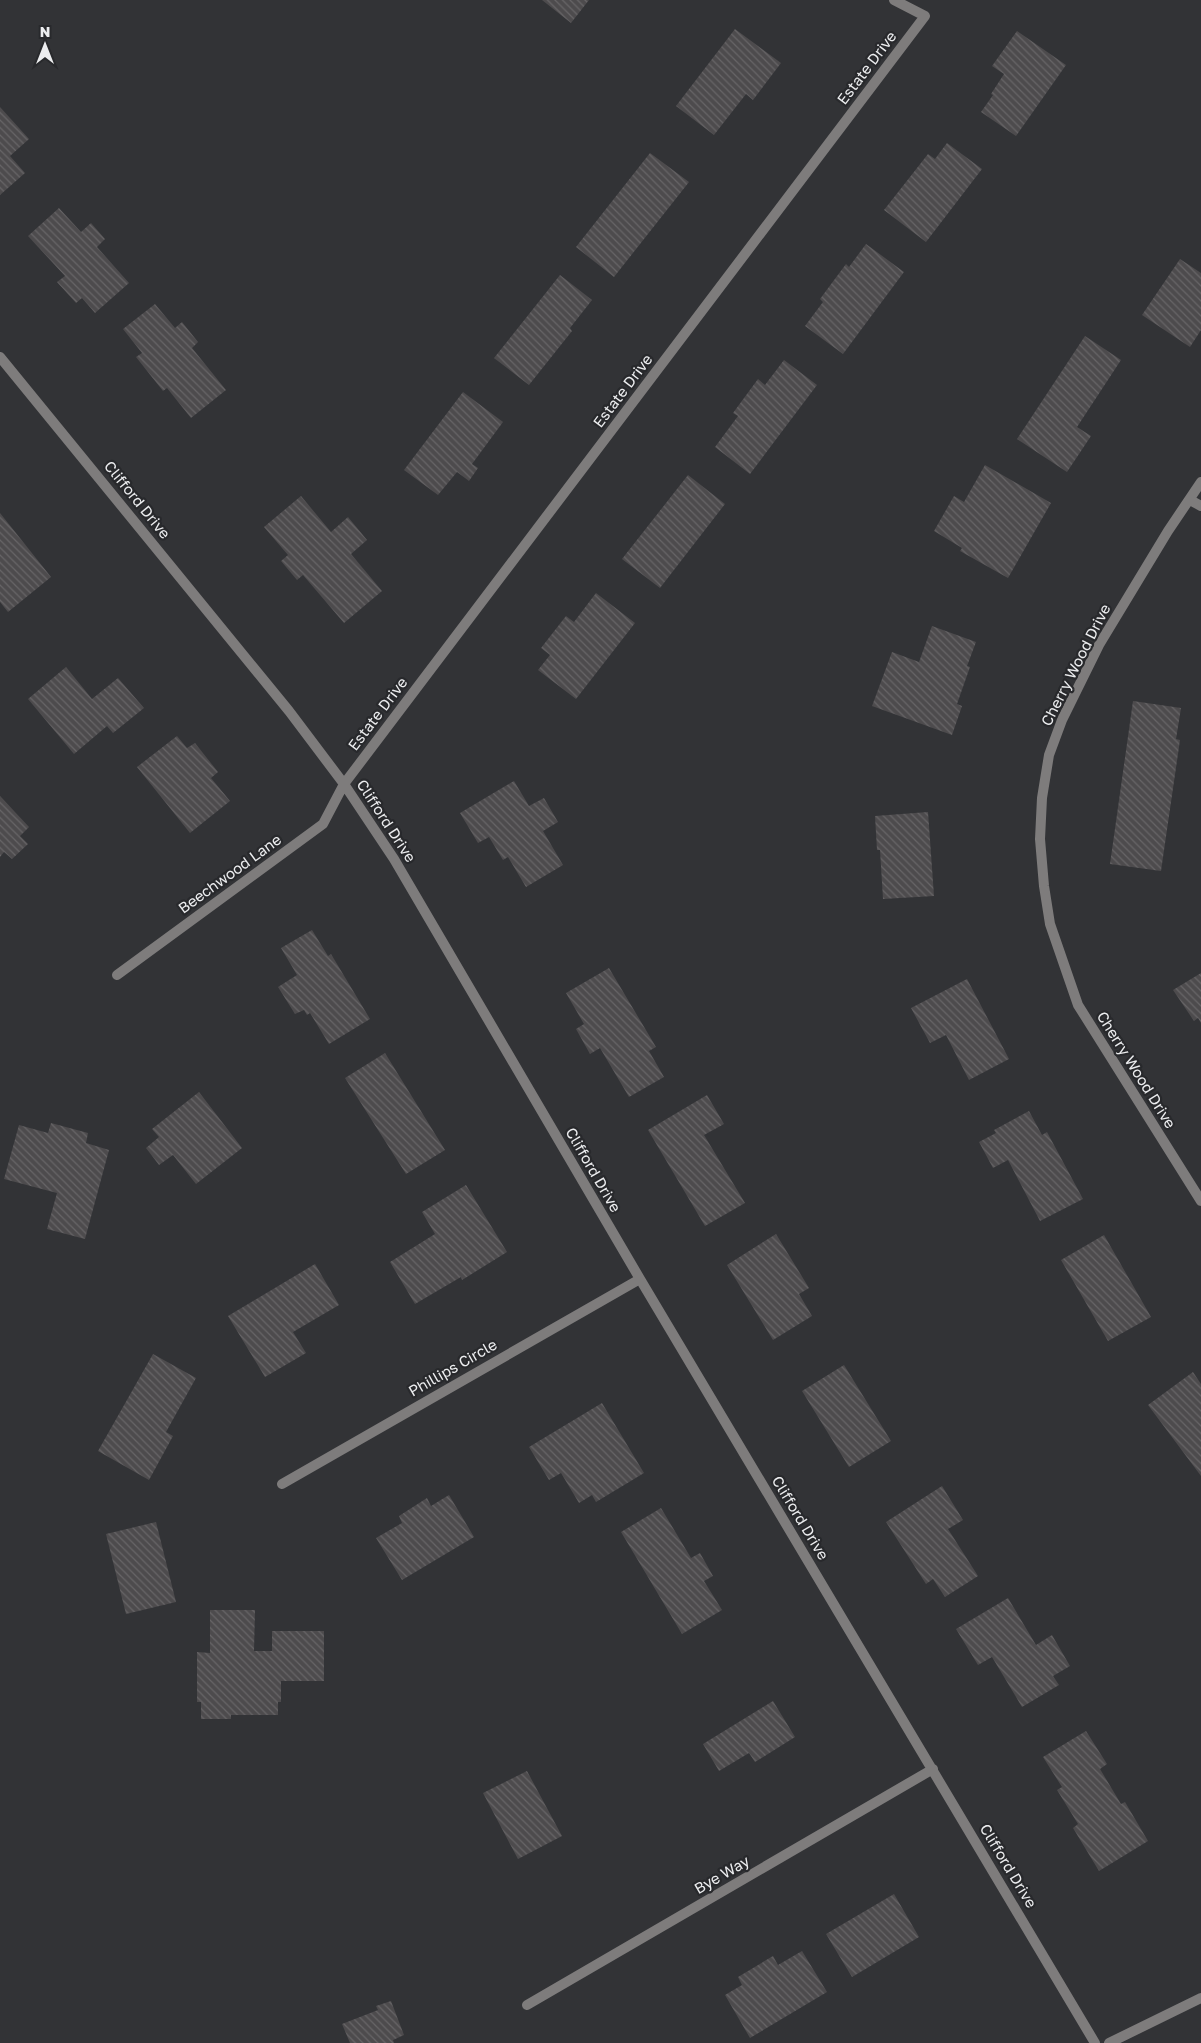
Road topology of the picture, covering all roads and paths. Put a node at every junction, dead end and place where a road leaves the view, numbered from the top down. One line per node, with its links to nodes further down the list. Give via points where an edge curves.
1 (894, 0): 6 (street, Estate Drive, via 925,16)
2 (0, 357): 6 (street, Clifford Drive, via 289,711)
3 (1201, 482): 4 (street, Cherry Wood Drive)
4 (1190, 500): 5 (street); 8 (street, Cherry Wood Drive, via 1099,645 1062,720 1049,755 1040,839 1050,924 1078,1005)
5 (1201, 506)
6 (344, 784): 7 (street, Beechwood Lane, via 324,824); 9 (street, Clifford Drive, via 394,859)
7 (117, 975)
8 (1201, 1201)
9 (640, 1278): 10 (street, Phillips Circle); 11 (street, Clifford Drive)
10 (282, 1484)
11 (933, 1769): 13 (street, Bye Way); 14 (street, Clifford Drive)
12 (1201, 1998): 15 (street)
13 (526, 2005)
14 (1095, 2043)
15 (1109, 2043)

